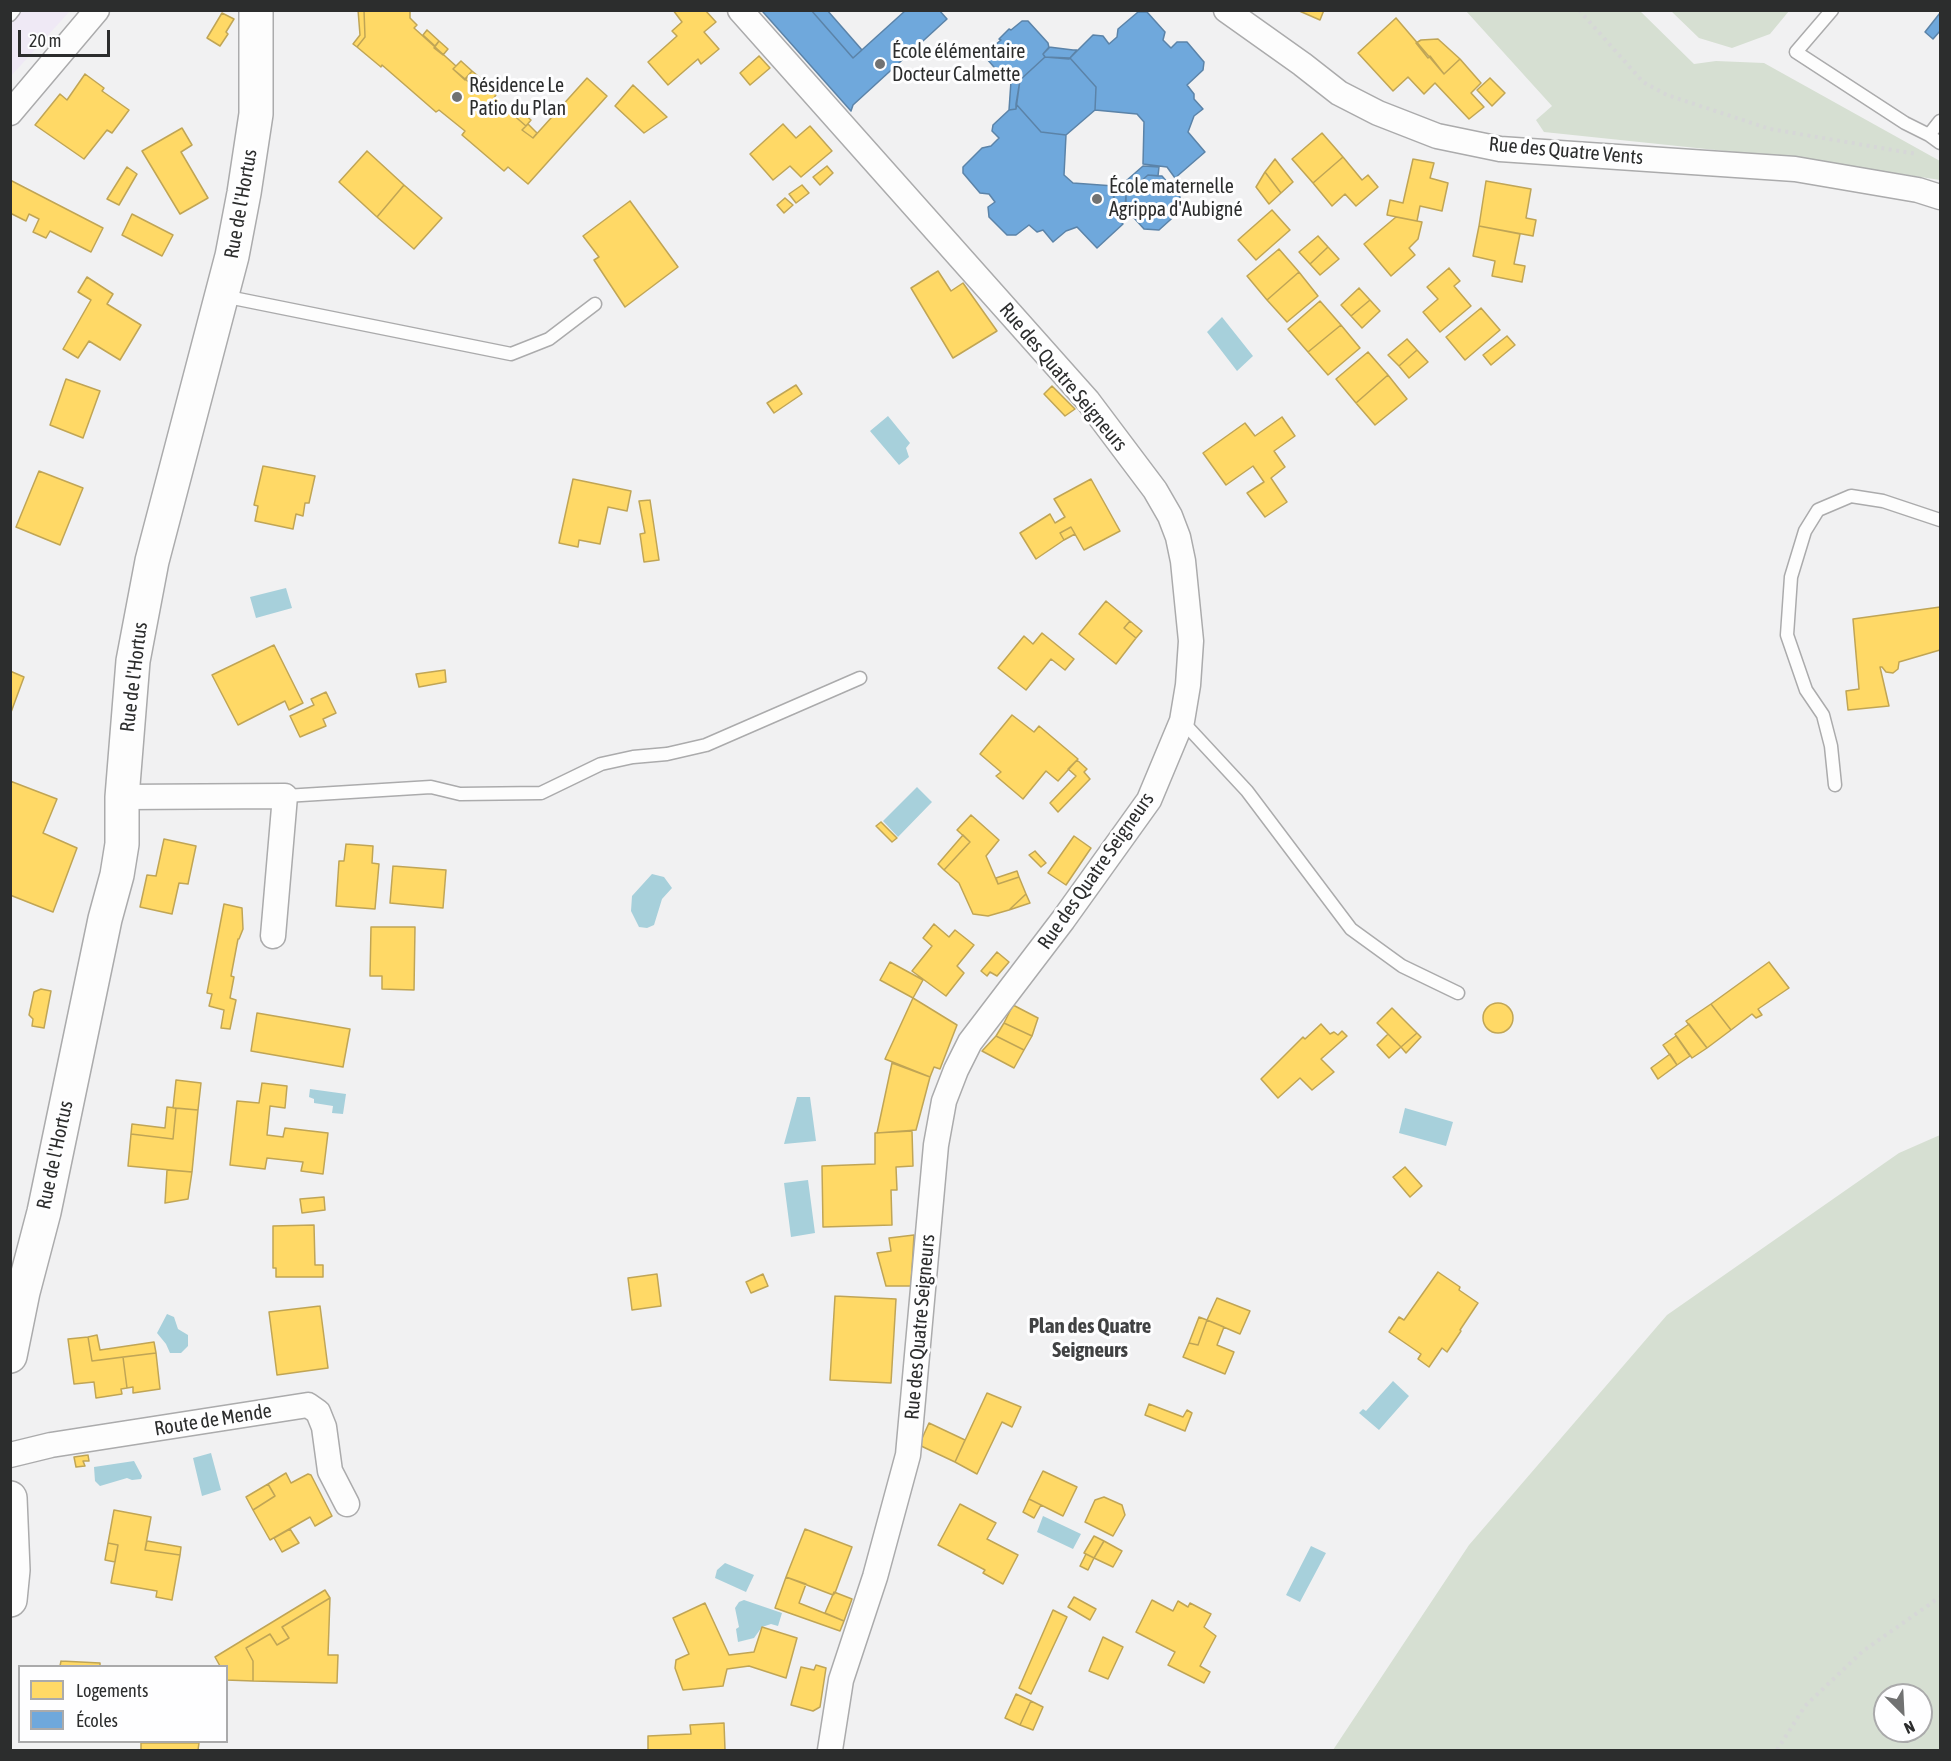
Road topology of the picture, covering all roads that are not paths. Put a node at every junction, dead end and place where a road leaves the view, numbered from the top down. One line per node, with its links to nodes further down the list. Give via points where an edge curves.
1 (14, 10): 7 (lane)
2 (97, 10): 8 (street)
3 (256, 10): 13 (main road, Rue de l'Hortus, via 256,114)
4 (740, 10): 17 (street, Rue des Quatre Seigneurs, via 1088,401 1155,490 1170,516 1183,561 1191,641)
5 (1226, 10): 12 (street, Rue des Quatre Vents, via 1339,93 1437,136 1500,148 1795,169)
6 (1832, 10): 10 (lane, via 1796,52)
7 (10, 15)
8 (10, 113)
9 (1941, 121): 10 (lane)
10 (1929, 135): 11 (lane)
11 (1941, 142)
12 (1941, 197)
13 (222, 296): 14 (lane, via 511,354 549,339); 20 (main road, Rue de l'Hortus, via 152,561 133,661)
14 (595, 304)
15 (1941, 520): 18 (lane, via 1882,501 1851,496 1818,510 1805,531 1791,577 1787,634 1806,690 1823,715)
16 (860, 678): 19 (lane, via 706,746 601,764 541,793 460,794 431,788)
17 (1182, 720): 22 (lane, via 1247,791 1351,929 1402,966); 28 (street, Rue des Quatre Seigneurs, via 1149,800 970,1042 944,1101 936,1145 908,1455 841,1680)
18 (1835, 785)
19 (285, 796): 20 (street); 21 (street)
20 (122, 797): 23 (main road, Rue de l'Hortus, via 122,844 117,875)
21 (273, 936)
22 (1458, 993)
23 (11, 1348)
24 (10, 1455): 26 (street, Route de Mende, via 51,1445 308,1405 318,1412 324,1427 330,1471)
25 (10, 1498): 27 (main road)
26 (347, 1504)
27 (10, 1600)
28 (830, 1750)

